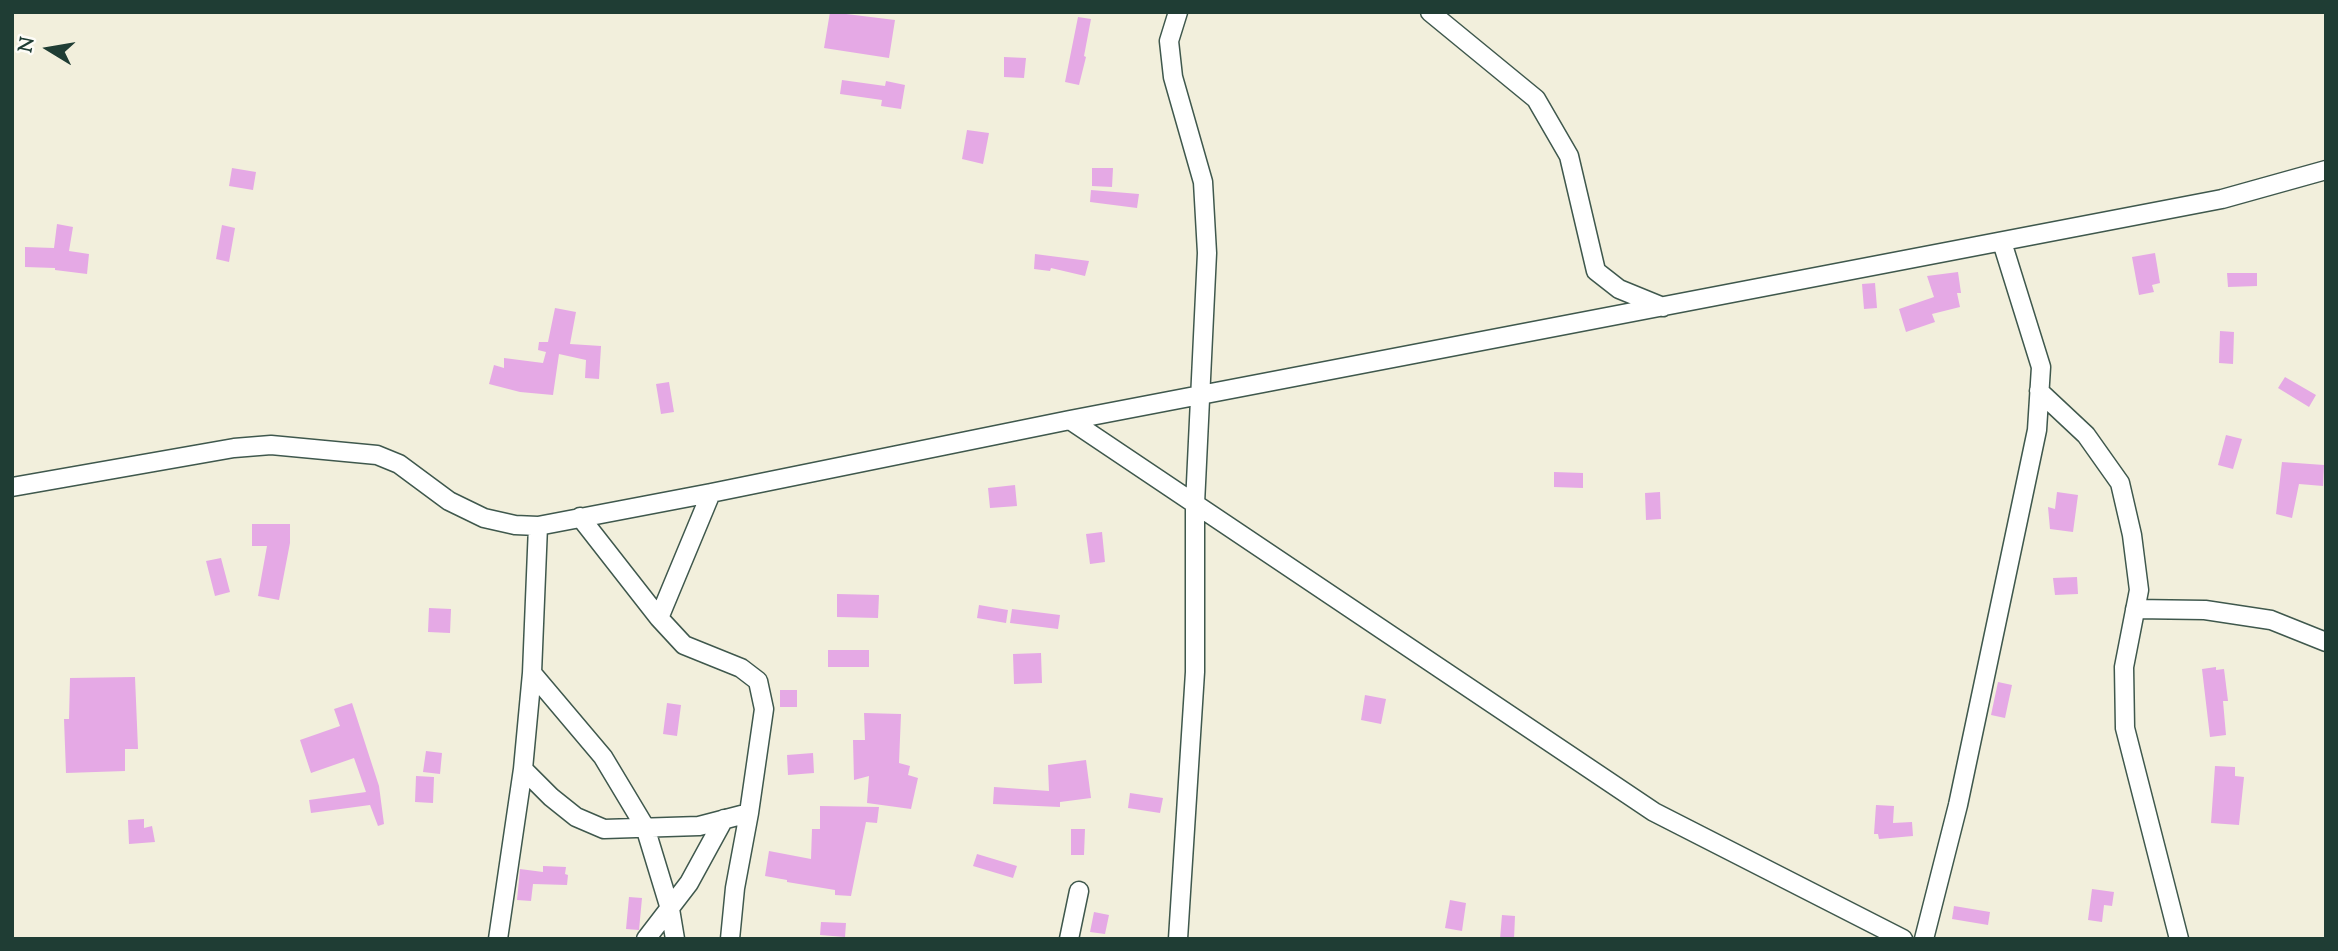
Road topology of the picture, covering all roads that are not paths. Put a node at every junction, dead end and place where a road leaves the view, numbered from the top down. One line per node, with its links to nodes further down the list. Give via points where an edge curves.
1 (1178, 12): 7 (street, via 1169,41 1173,77 1203,182 1207,253)
2 (1430, 12): 5 (street, via 1536,99 1569,156 1597,271 1619,289)
3 (2326, 170): 4 (street, via 2222,199)
4 (2002, 242): 5 (street); 6 (street, via 2041,367)
5 (1663, 306): 7 (street)
6 (2039, 391): 14 (street, via 2086,435 2120,482 2139,590); 31 (street, via 2037,430 1958,805)
7 (1199, 395): 8 (street); 11 (street)
8 (1070, 420): 10 (street); 11 (street)
9 (12, 487): 13 (street, via 271,445 377,455 484,518)
10 (711, 493): 12 (street); 15 (street)
11 (1195, 503): 29 (street, via 1195,672); 30 (street, via 1654,812)
12 (580, 517): 13 (street); 15 (street)
13 (538, 526): 17 (street)
14 (2135, 609): 16 (street, via 2205,610 2271,620); 32 (street, via 2124,667 2125,728)
15 (659, 618): 19 (street, via 684,645 741,668 758,681 764,709)
16 (2326, 642)
17 (532, 673): 18 (street); 21 (street, via 603,757)
18 (523, 769): 21 (street, via 576,817 604,829); 24 (street)
19 (750, 813): 20 (street); 27 (street)
20 (724, 819): 21 (street); 23 (street)
21 (645, 827): 23 (street)
22 (1079, 891): 28 (street)
23 (670, 909): 25 (street); 26 (street)
24 (498, 939)
25 (646, 939)
26 (675, 939)
27 (730, 939)
28 (1069, 939)
29 (1178, 939)
30 (1903, 939)
31 (1924, 939)
32 (2179, 939)

